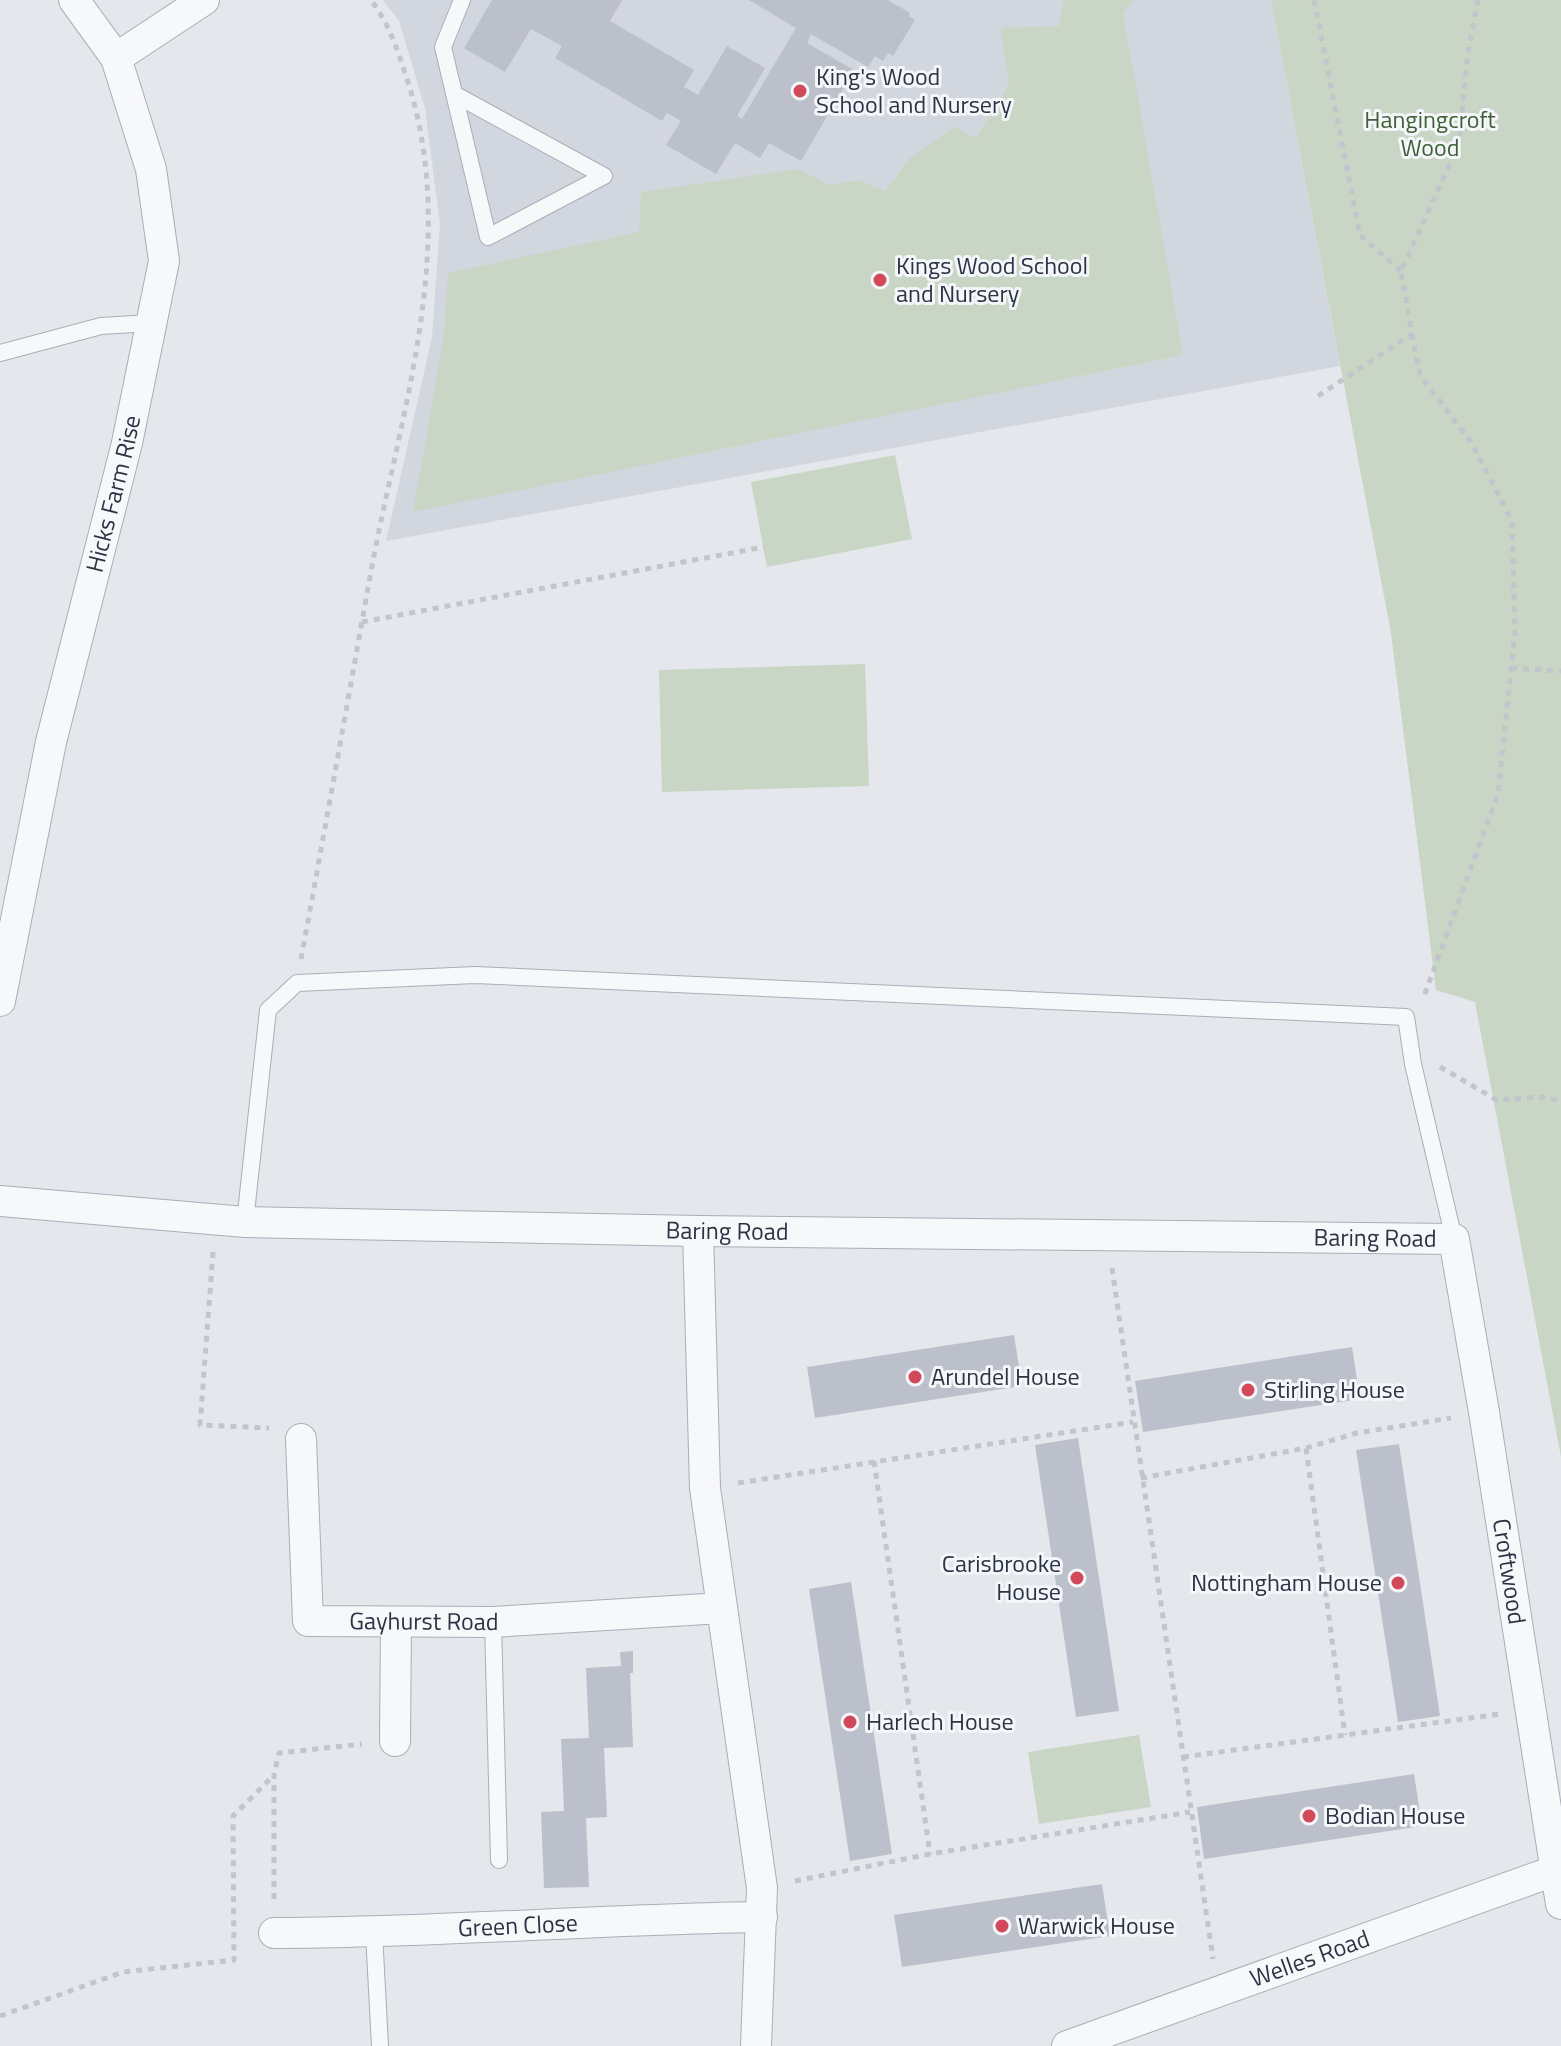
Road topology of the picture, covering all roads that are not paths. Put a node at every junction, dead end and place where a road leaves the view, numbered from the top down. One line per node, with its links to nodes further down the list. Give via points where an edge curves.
1 (74, 0): 4 (street, Hicks Farm Rise)
2 (204, 0): 4 (street)
3 (462, 0): 5 (lane, via 443,47)
4 (116, 58): 6 (street, Hicks Farm Rise, via 151,169 164,261)
5 (454, 94): 5 (lane, via 488,237 604,176 467,101)
6 (151, 323): 7 (lane, via 101,326); 9 (street, Hicks Farm Rise, via 127,443 51,742)
7 (0, 353)
8 (1404, 999): 10 (lane)
9 (0, 1001)
10 (1406, 1017): 12 (lane, via 475,975 297,983 268,1010); 14 (lane)
11 (0, 1201): 12 (street, Baring Road)
12 (230, 1221): 13 (street, Baring Road)
13 (698, 1231): 14 (street, Baring Road); 16 (street, via 705,1488)
14 (1454, 1239): 21 (street, Croftwood)
15 (301, 1439): 17 (street, Gayhurst Road, via 308,1621)
16 (722, 1608): 18 (street, Gayhurst Road); 23 (street)
17 (396, 1622): 18 (street, Gayhurst Road); 19 (street)
18 (493, 1622): 20 (lane)
19 (395, 1741)
20 (499, 1860)
21 (1554, 1871): 22 (street, Croftwood); 28 (street, Welles Road)
22 (1561, 1904)
23 (762, 1917): 25 (street, Green Close); 27 (street)
24 (274, 1933): 25 (street, Green Close)
25 (374, 1933): 26 (lane)
26 (380, 2046)
27 (756, 2046)
28 (1067, 2046)

